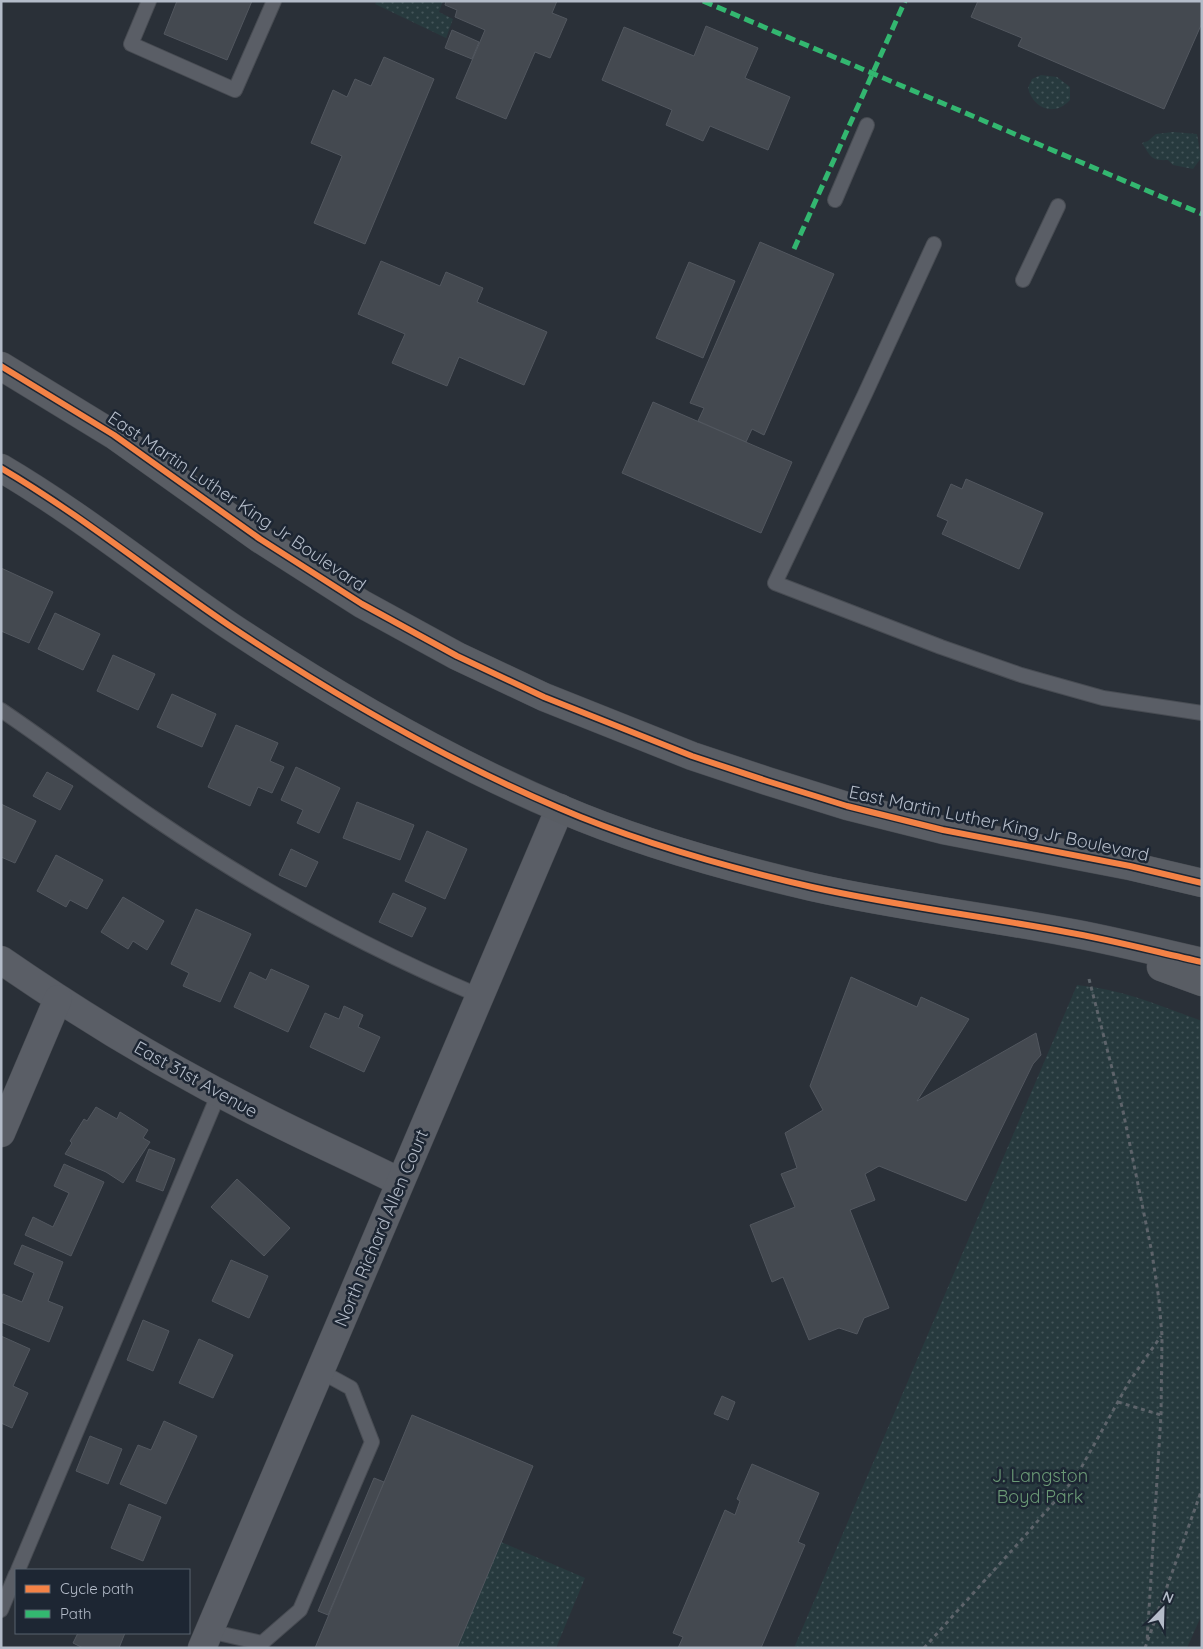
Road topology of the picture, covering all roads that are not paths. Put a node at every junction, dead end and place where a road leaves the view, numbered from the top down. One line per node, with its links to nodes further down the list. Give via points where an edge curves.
1 (149, 1): 2 (lane, via 130,44 235,90)
2 (274, 1)
3 (867, 125): 4 (lane)
4 (835, 200)
5 (1058, 206): 7 (lane)
6 (934, 244): 11 (lane, via 775,583 1021,675 1103,698)
7 (1023, 280)
8 (1, 366): 13 (main road, East Martin Luther King Jr Boulevard, via 114,434 260,538 362,604 457,656 544,697 692,756 847,806 943,830)
9 (1, 468): 12 (main road, via 60,505 294,668 401,730)
10 (1, 710): 18 (lane, via 103,784 240,875 366,944)
11 (1202, 713)
12 (560, 808): 14 (main road, via 656,845 814,887); 18 (street, North Richard Allen Court)
13 (1202, 882)
14 (1069, 932): 16 (main road); 17 (main road)
15 (1, 960): 19 (street, East 31st Avenue)
16 (1202, 962)
17 (1202, 982)
18 (480, 996): 22 (street, North Richard Allen Court)
19 (58, 999): 20 (street, East 31st Avenue); 21 (street)
20 (219, 1093): 22 (street, East 31st Avenue); 24 (lane)
21 (1, 1133)
22 (400, 1182): 23 (street, North Richard Allen Court)
23 (320, 1371): 27 (street, North Richard Allen Court); 27 (lane, via 351,1388 372,1442 300,1610 262,1643)
24 (18, 1569)
25 (15, 1576): 26 (lane)
26 (1, 1610)
27 (206, 1639)

